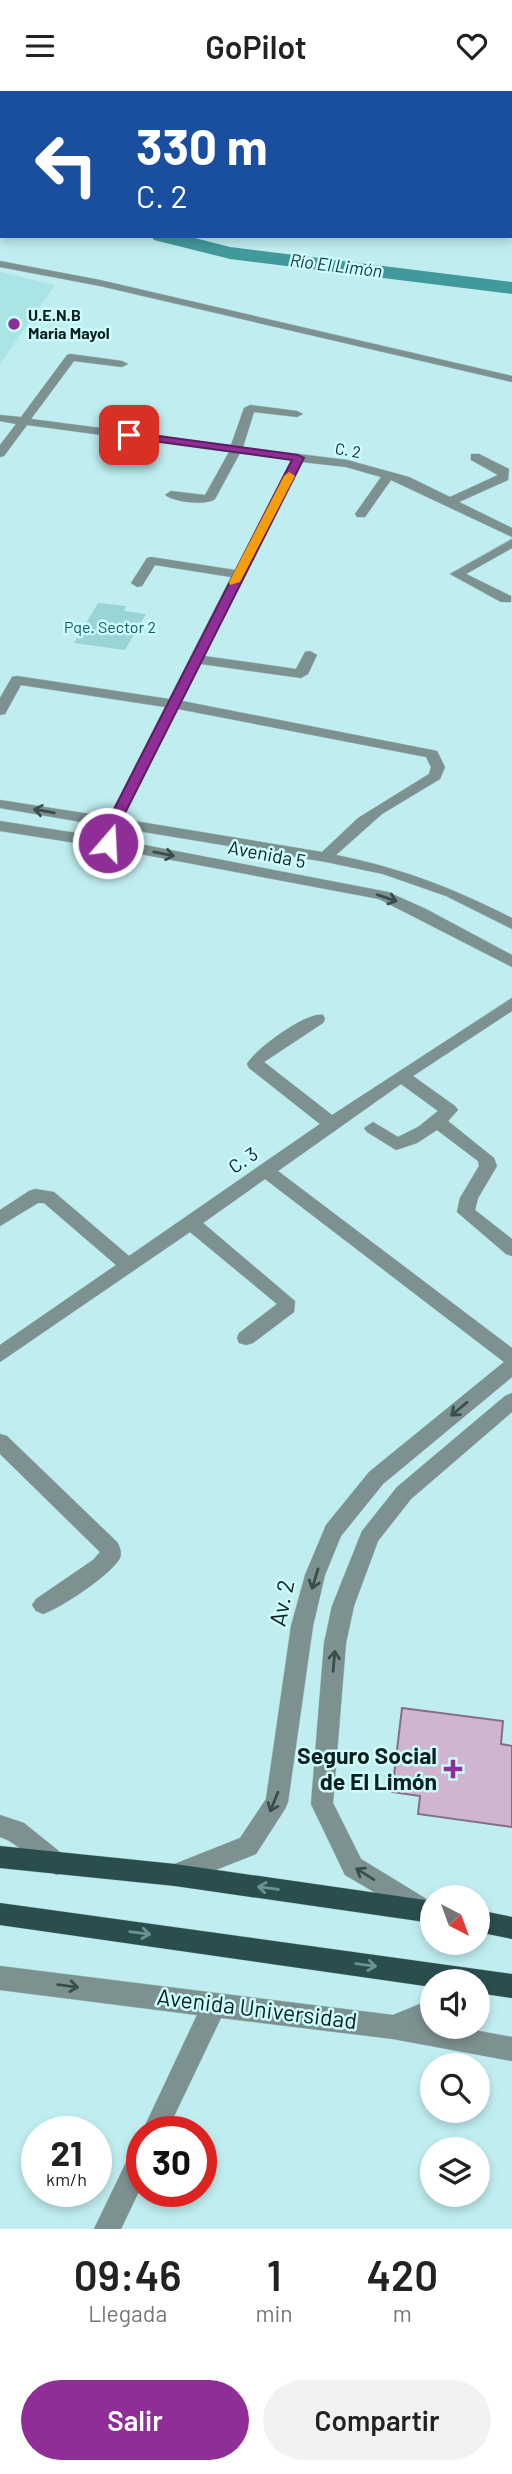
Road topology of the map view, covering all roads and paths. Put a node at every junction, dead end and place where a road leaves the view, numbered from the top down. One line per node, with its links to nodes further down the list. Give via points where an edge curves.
1 (0, 264): 3 (street)
2 (122, 363): 6 (street, via 71,357)
3 (512, 379)
4 (297, 414): 7 (street, via 250,408)
5 (0, 418): 6 (street, C. 2)
6 (22, 421): 7 (street, C. 2); 8 (street)
7 (236, 449): 10 (street, C. 2); 12 (street, via 209,499)
8 (0, 453)
9 (475, 457): 13 (street, via 505,472 504,477)
10 (298, 458): 11 (street, C. 2); 17 (street)
11 (388, 475): 13 (street, C. 2); 14 (street)
12 (171, 495)
13 (450, 502): 15 (street, C. 2)
14 (361, 514)
15 (512, 533)
16 (512, 543): 19 (street, via 456,574)
17 (239, 574): 18 (street, via 151,561); 21 (street)
18 (137, 583)
19 (506, 599)
20 (310, 655): 21 (street, via 301,674)
21 (197, 659): 22 (street)
22 (176, 704): 23 (street, via 17,680); 25 (street); 28 (street, via 432,754 438,767 435,776 382,805 342,837)
23 (0, 711)
24 (0, 804): 25 (street, Avenida 5, one-way to 24)
25 (113, 823): 27 (street); 28 (street, Avenida 5)
26 (0, 826): 27 (street, Avenida 5)
27 (108, 843): 30 (street, Avenida 5, one-way to 30, via 383,895)
28 (326, 857): 29 (street, Avenida 5, via 387,870 452,893)
29 (512, 923)
30 (512, 962)
31 (512, 1003): 33 (street, C. 3)
32 (317, 1019): 35 (street, via 259,1056 255,1064)
33 (401, 1076): 34 (street, via 449,1110); 35 (street, C. 3)
34 (438, 1122): 36 (street, via 396,1144); 40 (street, via 485,1157 488,1166 468,1198 466,1212)
35 (332, 1124): 37 (street, C. 3)
36 (373, 1129)
37 (265, 1170): 39 (street, C. 3); 44 (street)
38 (0, 1219): 41 (street, via 35,1196 47,1197)
39 (190, 1222): 41 (street, C. 3); 42 (street, via 286,1301 287,1307)
40 (512, 1249)
41 (128, 1265): 43 (street, C. 3)
42 (246, 1338)
43 (0, 1355)
44 (512, 1358)
45 (512, 1366): 52 (street, Av. 2, one-way to 52, via 376,1478 333,1531 315,1574 302,1626 277,1802 248,1846)
46 (512, 1401): 53 (street, one-way to 46, via 353,1867 322,1804 335,1643 343,1606 369,1537 404,1493)
47 (0, 1442): 48 (street, via 110,1548 100,1566)
48 (43, 1605)
49 (0, 1826): 51 (street, via 16,1831)
50 (0, 1857): 51 (main road)
51 (58, 1865): 52 (main road)
52 (174, 1875): 54 (main road, one-way to 52)
53 (420, 1906)
54 (420, 1910)
55 (0, 1914): 59 (main road, one-way to 59)
56 (490, 1923): 57 (main road)
57 (512, 1928)
58 (0, 1978): 60 (street, Avenida Universidad, one-way to 60)
59 (492, 1983)
60 (215, 2004): 62 (street, Avenida Universidad); 64 (street)
61 (420, 2016): 62 (street)
62 (393, 2027): 63 (street, Avenida Universidad)
63 (512, 2049)
64 (161, 2116)
65 (126, 2190): 66 (street)
66 (107, 2229)

